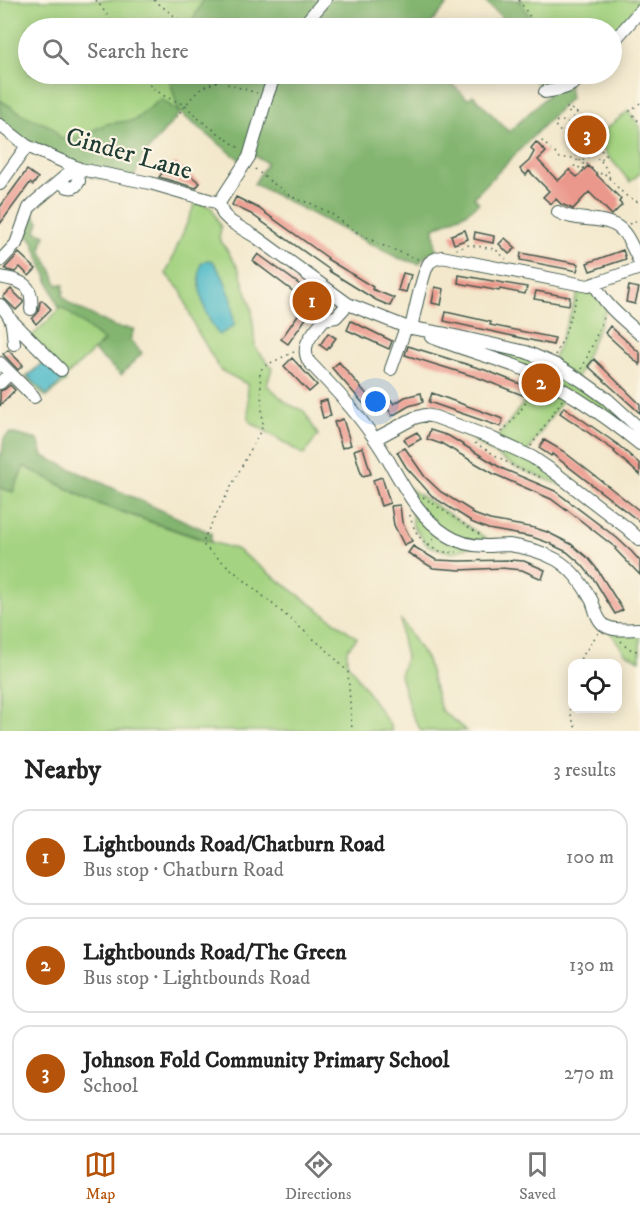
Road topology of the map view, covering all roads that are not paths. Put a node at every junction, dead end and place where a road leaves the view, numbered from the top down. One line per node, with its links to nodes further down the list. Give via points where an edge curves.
1 (325, 0): 3 (street)
2 (640, 11): 4 (street)
3 (310, 18)
4 (622, 32)
5 (271, 84): 12 (street, via 248,164)
6 (574, 84): 7 (street)
7 (545, 92)
8 (0, 125): 9 (street, Cinder Lane)
9 (27, 146): 10 (street, Cinder Lane); 11 (street)
10 (74, 169): 12 (street, Cinder Lane, via 150,183); 14 (street, via 29,208 16,244)
11 (0, 184)
12 (219, 203): 19 (street, via 231,222)
13 (558, 212): 15 (street, via 617,225 628,237)
14 (0, 261)
15 (640, 263)
16 (640, 268): 18 (street)
17 (0, 277): 22 (street, via 27,287)
18 (595, 284): 25 (street, via 581,285 442,257 434,259 426,270); 26 (street, via 608,305)
19 (323, 286): 20 (street); 23 (street, via 319,307)
20 (348, 304): 23 (street, via 336,317); 25 (street)
21 (0, 305): 24 (street)
22 (31, 309)
23 (324, 319): 35 (street, via 305,347 305,356)
24 (12, 321): 27 (street); 30 (street)
25 (408, 327): 29 (street); 34 (street, via 526,352 552,363 607,399); 36 (street, via 542,379 614,423)
26 (640, 334)
27 (14, 344)
28 (0, 363): 31 (street)
29 (392, 369)
30 (61, 370)
31 (10, 373): 32 (street); 33 (street)
32 (0, 383)
33 (34, 397)
34 (640, 429)
35 (375, 440): 37 (street, via 425,415 496,440 554,472); 38 (street, via 416,507 448,536 466,544 524,548 557,560 581,584 599,619 608,627)
36 (640, 444)
37 (640, 540)
38 (640, 629)

